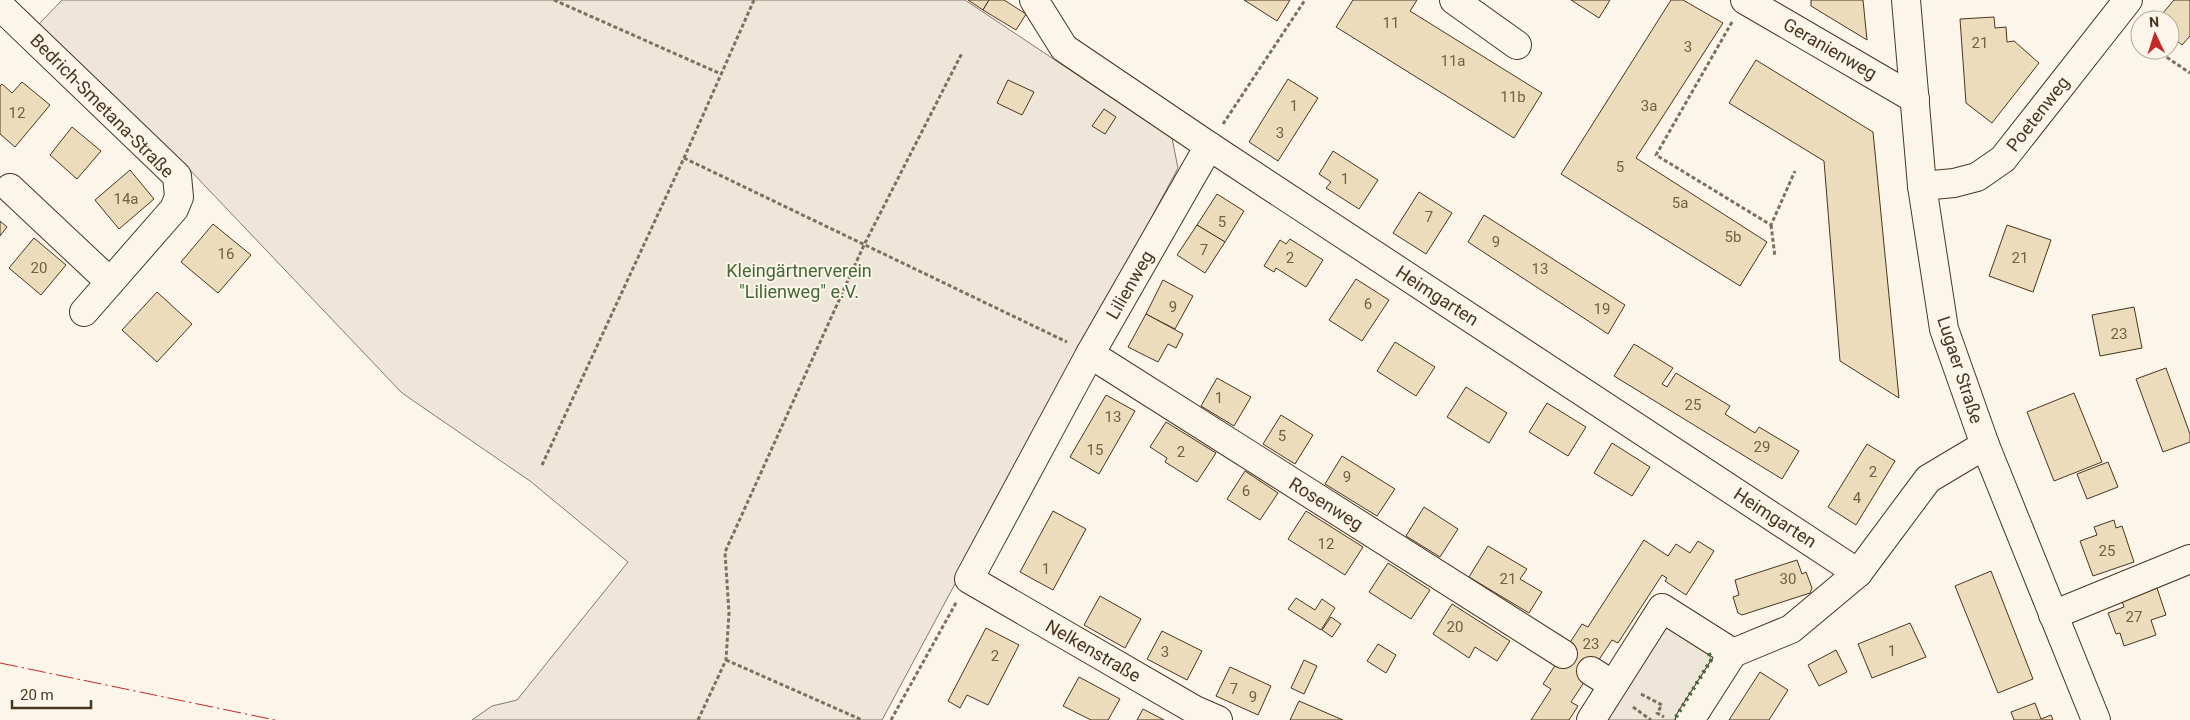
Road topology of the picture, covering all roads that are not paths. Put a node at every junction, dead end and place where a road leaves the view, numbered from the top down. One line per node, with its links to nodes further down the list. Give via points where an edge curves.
1 (1034, 0): 9 (street, Heimgarten, via 1064,48)
2 (1454, 0): 7 (street)
3 (1906, 0): 8 (street, Lugaer Straße)
4 (2128, 0): 10 (street, Poetenweg, via 2003,159 1977,177)
5 (0, 6): 12 (street, Bedrich-Smetana-Straße, via 177,176 180,197 174,209)
6 (1740, 9): 8 (street, Geranienweg)
7 (1517, 45)
8 (1915, 99): 10 (street, Lugaer Straße)
9 (1209, 146): 14 (street, Lilienweg); 17 (street, Heimgarten)
10 (1922, 186): 15 (street, Lugaer Straße, via 1944,329)
11 (10, 188): 12 (street)
12 (110, 282): 13 (street, Bedrich-Smetana-Straße)
13 (84, 312)
14 (1090, 354): 18 (street, Lilienweg); 21 (street, Rosenweg)
15 (1985, 445): 17 (street, via 1928,479); 19 (street, Lugaer Straße)
16 (2190, 559): 19 (street)
17 (1858, 573): 20 (street, via 1791,630)
18 (969, 579): 22 (street, Nelkenstraße, via 1195,710)
19 (2054, 615): 25 (street, Lugaer Straße)
20 (1733, 653): 23 (street, via 1662,608 1602,678); 24 (street)
21 (1563, 654)
22 (1218, 720)
23 (1590, 720)
24 (1690, 720)
25 (2096, 720)

